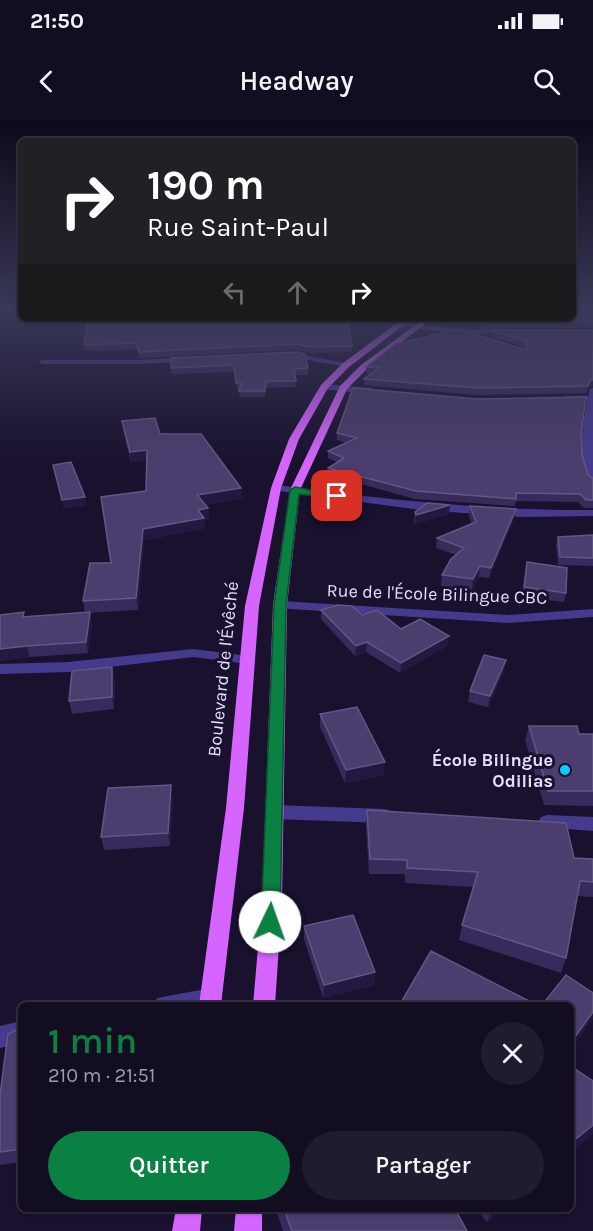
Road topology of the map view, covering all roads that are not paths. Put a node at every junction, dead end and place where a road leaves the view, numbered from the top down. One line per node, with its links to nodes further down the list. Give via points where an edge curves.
1 (170, 360): 5 (street)
2 (323, 360): 6 (street)
3 (354, 360): 6 (main road, Boulevard de l'Évêché)
4 (371, 360): 8 (main road, Boulevard de l'Évêché)
5 (42, 362)
6 (346, 365): 7 (main road, Boulevard de l'Évêché)
7 (324, 387): 8 (street); 13 (main road, Boulevard de l'Évêché, via 294,439)
8 (343, 388): 9 (street); 14 (main road, Boulevard de l'Évêché)
9 (383, 392)
10 (593, 396): 11 (street); 12 (street, via 587,462)
11 (558, 399)
12 (593, 482)
13 (276, 489): 14 (street); 18 (main road, Boulevard de l'Évêché, via 252,606)
14 (295, 490): 15 (street, via 421,507 522,514); 16 (main road, Boulevard de l'Évêché)
15 (593, 513)
16 (280, 605): 17 (street, Rue de l'École Bilingue CBC, via 508,619); 20 (main road, Boulevard de l'Évêché)
17 (593, 613)
18 (249, 660): 19 (street, via 193,653 68,667); 24 (main road, Boulevard de l'Évêché, via 226,896)
19 (0, 669)
20 (274, 812): 21 (street); 25 (main road, Boulevard de l'Évêché)
21 (405, 817)
22 (531, 822): 23 (street)
23 (593, 824)
24 (211, 1001)
25 (264, 1002)
26 (18, 1033): 27 (street)
27 (0, 1037)
28 (189, 1212): 30 (main road)
29 (249, 1212): 31 (main road)
30 (186, 1231)
31 (249, 1231)

